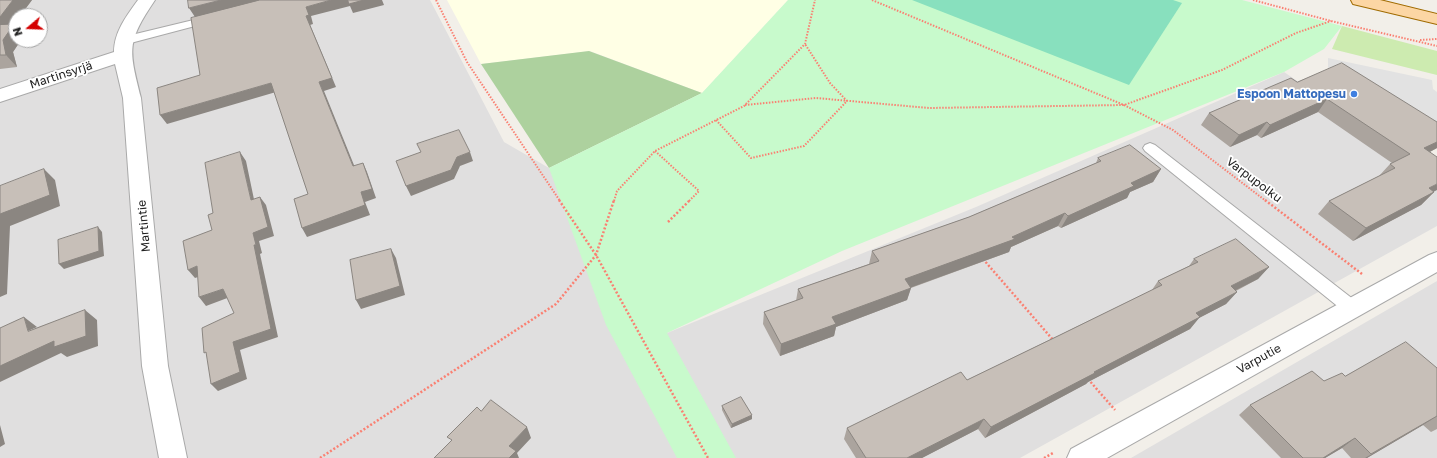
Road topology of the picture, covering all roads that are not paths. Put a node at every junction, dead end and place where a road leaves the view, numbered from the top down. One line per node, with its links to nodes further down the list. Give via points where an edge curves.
1 (147, 0): 7 (street, via 138,11)
2 (1359, 0): 6 (main road)
3 (1407, 0): 4 (main road)
4 (1437, 7)
5 (222, 16): 7 (lane)
6 (1437, 19)
7 (123, 48): 8 (street, Martinsyrjä); 12 (street, Martintie, via 132,98 155,366)
8 (0, 96)
9 (1150, 148): 11 (lane)
10 (1437, 261): 11 (street, Varputie)
11 (1352, 308): 13 (street, Varputie)
12 (173, 458)
13 (1081, 458)

